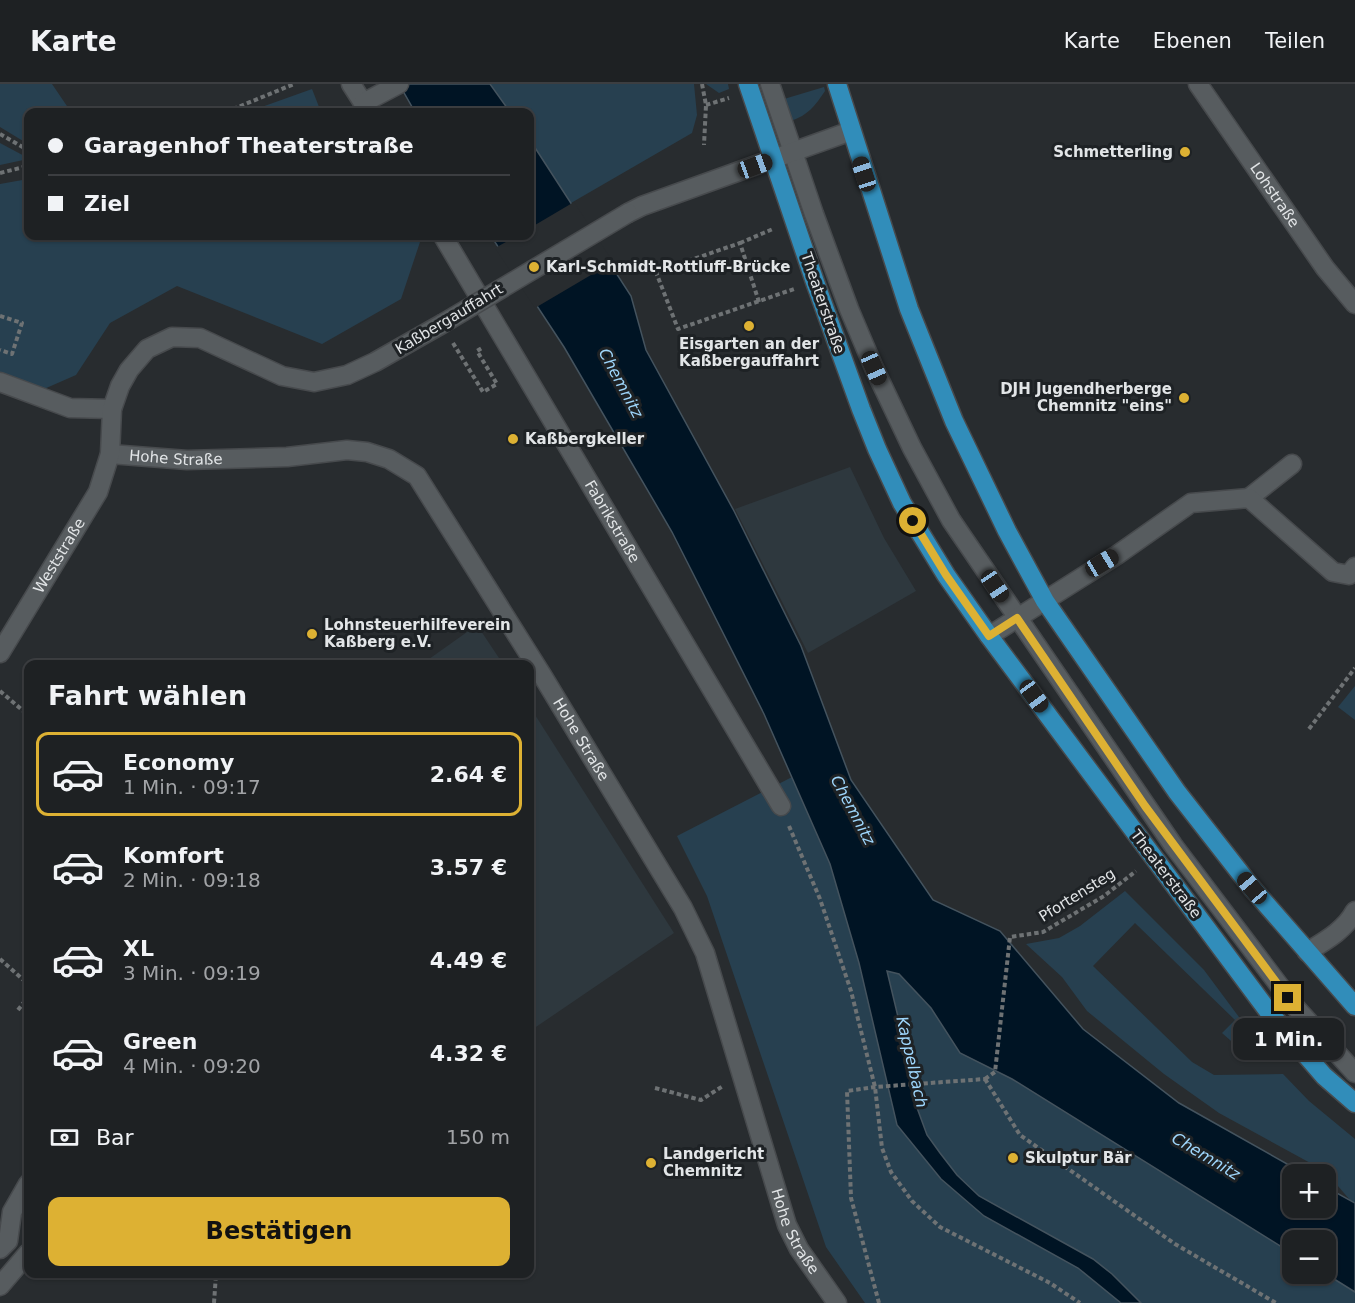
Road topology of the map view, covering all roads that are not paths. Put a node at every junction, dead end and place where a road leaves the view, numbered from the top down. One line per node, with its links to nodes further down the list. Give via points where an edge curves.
1 (351, 84): 7 (street)
2 (748, 84): 10 (main road, Theaterstraße)
3 (770, 84): 9 (street)
4 (837, 84): 8 (main road)
5 (1198, 84): 12 (street, Lohstraße, via 1325,268)
6 (392, 88): 7 (street)
7 (366, 108)
8 (851, 131): 9 (street, Kaßbergauffahrt); 19 (main road, via 909,309 954,421)
9 (793, 153): 10 (street, Kaßbergauffahrt); 20 (street, via 849,309 890,403 951,520)
10 (774, 159): 14 (street, Kaßbergauffahrt, bridge, via 628,213 442,324 347,375 314,382 282,376 200,338 172,337 147,349 129,370); 21 (main road, Theaterstraße, via 861,410 902,502)
11 (445, 240): 25 (street, Fabrikstraße)
12 (1355, 304)
13 (0, 382): 14 (street, via 70,408)
14 (111, 409): 15 (street, Kaßbergauffahrt)
15 (110, 454): 22 (street, Weststraße, via 98,492); 23 (street, Hohe Straße, via 188,460 287,457 347,450 389,459 417,476)
16 (1292, 464): 17 (street)
17 (1249, 498): 18 (street, via 1333,572 1349,575); 19 (street, via 1191,503)
18 (1355, 567)
19 (1045, 601): 20 (street); 27 (main road, via 1177,792)
20 (1017, 618): 21 (street); 29 (street, via 1173,845 1297,1009)
21 (989, 636): 30 (main road, Theaterstraße, via 1268,1011 1324,1076)
22 (0, 653)
23 (533, 660)
24 (534, 662): 35 (street, Hohe Straße, via 683,908 705,953 787,1225)
25 (781, 806)
26 (1355, 911): 27 (street, via 1350,921)
27 (1306, 952): 28 (main road)
28 (1355, 1006)
29 (1355, 1073)
30 (1355, 1102)
31 (24, 1191): 32 (street, via 12,1212 8,1241)
32 (0, 1249)
33 (24, 1259): 34 (street)
34 (0, 1286)
35 (837, 1303)

